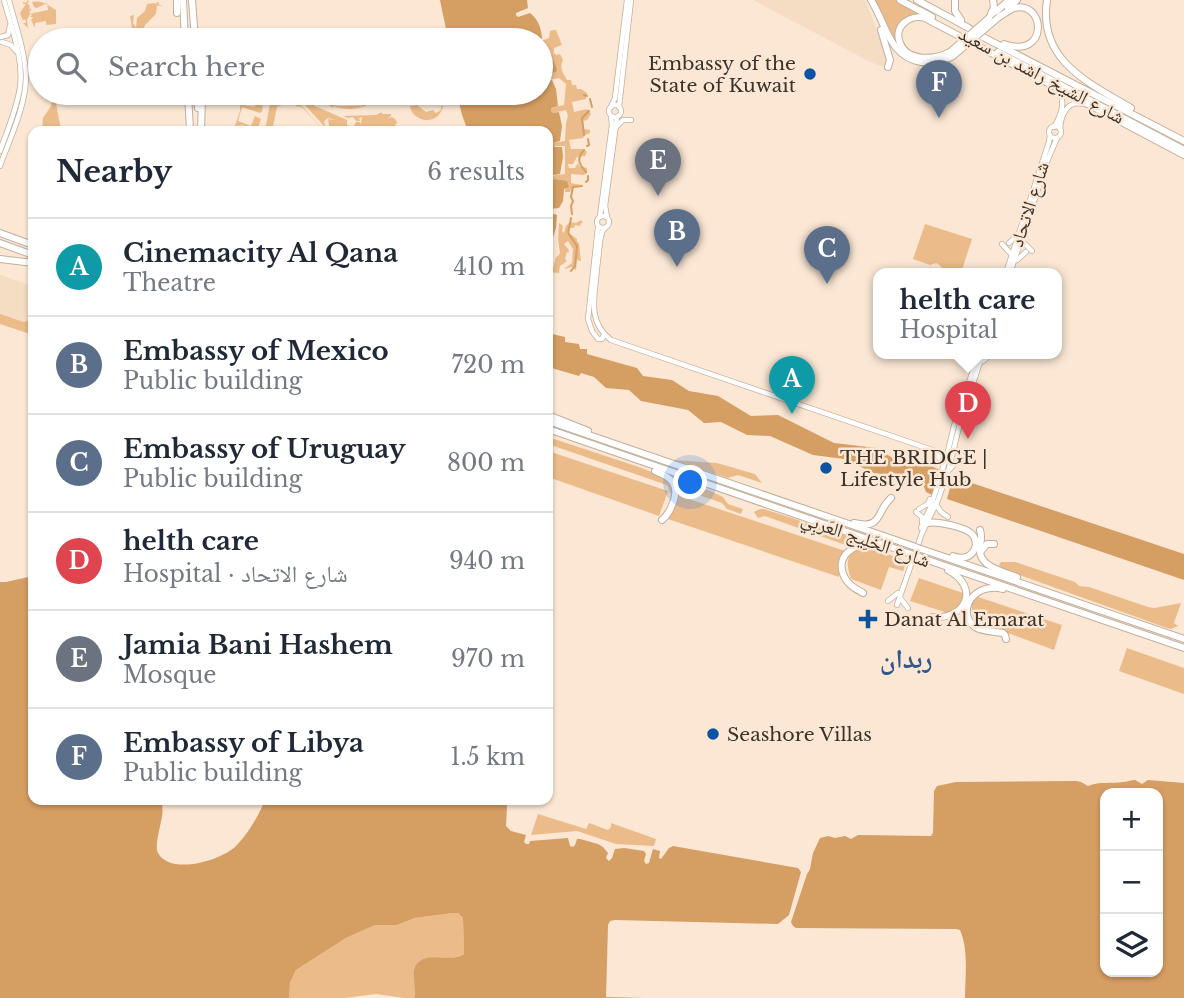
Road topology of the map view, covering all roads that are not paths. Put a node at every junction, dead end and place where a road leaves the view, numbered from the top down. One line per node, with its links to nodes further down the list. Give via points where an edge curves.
1 (6, 0): 17 (main road); 23 (main road)
2 (177, 0): 14 (highway)
3 (183, 0): 19 (highway)
4 (192, 0): 20 (highway)
5 (629, 0): 31 (main road); 32 (main road)
6 (869, 0): 24 (highway, via 888,38 908,58 939,61); 26 (highway, via 890,59)
7 (900, 0): 46 (highway, شارع الشيخ راشد بن سعيد)
8 (917, 0): 18 (highway, شارع الشيخ راشد بن سعيد)
9 (955, 0): 18 (highway, via 956,15)
10 (993, 0): 16 (highway)
11 (1009, 0): 16 (highway)
12 (1017, 0): 15 (highway)
13 (1047, 0): 44 (highway, via 1049,35 1072,71)
14 (177, 13)
15 (999, 17): 21 (highway, via 1014,8 1029,10 1038,22 1036,37 1020,47); 24 (highway, bridge)
16 (989, 18): 24 (highway, bridge)
17 (10, 22): 22 (main road, via 9,33); 23 (main road)
18 (967, 27): 21 (highway, شارع الشيخ راشد بن سعيد)
19 (184, 28)
20 (195, 28)
21 (984, 37): 44 (highway, شارع الشيخ راشد بن سعيد)
22 (1, 40): 25 (main road)
23 (17, 41): 25 (main road); 47 (main road, via 26,82)
24 (951, 54): 27 (highway, via 932,58 905,51 899,41 902,24 910,18 925,18)
25 (18, 55): 45 (main road, via 19,94)
26 (888, 67)
27 (1045, 82): 33 (highway); 39 (main road, via 1060,92 1063,100)
28 (188, 105): 36 (highway)
29 (198, 105): 37 (highway)
30 (202, 105): 38 (highway)
31 (611, 107): 32 (main road); 34 (main road)
32 (619, 107): 34 (main road, via 621,112)
33 (1096, 109): 41 (main road, via 1079,102 1071,104); 46 (highway)
34 (614, 116): 40 (main road); 48 (main road)
35 (632, 120): 40 (main road)
36 (190, 126)
37 (200, 126)
38 (201, 126)
39 (1054, 127): 41 (main road); 42 (main road)
40 (615, 128): 49 (main road)
41 (1060, 129): 43 (main road)
42 (1050, 135): 43 (main road); 52 (main road, شارع الاتحاد)
43 (1057, 138): 54 (main road, شارع الاتحاد)
44 (1184, 139)
45 (0, 151)
46 (1184, 153)
47 (0, 166)
48 (600, 216): 49 (main road); 50 (main road)
49 (607, 217): 51 (main road)
50 (598, 227): 51 (main road); 68 (main road, via 588,319 596,337)
51 (605, 228): 68 (main road, via 593,303 595,320)
52 (1020, 231): 57 (main road); 62 (main road, شارع الاتحاد)
53 (3, 234): 55 (highway)
54 (1021, 240): 59 (main road); 65 (main road, شارع الاتحاد)
55 (28, 242)
56 (0, 243): 61 (highway)
57 (1009, 243)
58 (1002, 244): 62 (main road)
59 (1032, 251)
60 (1026, 252): 65 (main road)
61 (28, 253)
62 (1012, 255): 66 (main road, شارع الاتحاد)
63 (0, 259): 64 (highway)
64 (28, 262)
65 (1014, 263): 67 (main road, شارع الاتحاد)
66 (1010, 268)
67 (1012, 268)
68 (604, 335): 79 (main road, via 663,362)
69 (976, 359): 77 (main road)
70 (978, 359): 72 (main road)
71 (984, 359): 72 (main road)
72 (978, 367): 78 (main road)
73 (553, 417): 76 (highway)
74 (553, 423): 76 (highway, شارع الخَلِيج العَربِي)
75 (553, 431): 80 (highway, شارع الخَلِيج العَربِي)
76 (608, 442): 93 (highway, شارع الخَلِيج العَربِي)
77 (950, 442): 79 (main road); 81 (main road)
78 (954, 448): 83 (main road); 85 (main road)
79 (938, 453): 81 (main road); 84 (main road)
80 (622, 455): 92 (highway, via 673,481 676,493); 97 (highway, شارع الخَلِيج العَربِي)
81 (947, 455): 84 (main road)
82 (957, 461): 85 (main road)
83 (967, 461)
84 (943, 468): 88 (main road)
85 (946, 476): 88 (main road)
86 (880, 498): 89 (highway)
87 (891, 498): 89 (highway)
88 (936, 500): 90 (main road); 94 (main road); 94 (main road, via 931,497 918,510)
89 (883, 509): 93 (highway, via 879,519 869,524)
90 (948, 517)
91 (935, 518): 94 (main road)
92 (662, 520)
93 (834, 520): 98 (highway, شارع الخَلِيج العَربِي)
94 (925, 524): 100 (highway, via 940,522 968,531 976,541 974,551 965,558 944,554); 103 (main road)
95 (980, 530): 99 (highway)
96 (994, 544): 99 (highway, via 984,545)
97 (886, 545): 98 (highway, شارع الخَلِيج العَربِي); 102 (highway, via 860,544 843,559 845,578)
98 (909, 549): 100 (highway, شارع الخَلِيج العَربِي, bridge)
99 (980, 552): 104 (highway, via 992,567)
100 (936, 559): 101 (highway, شارع الخَلِيج العَربِي); 104 (highway, شارع الخَلِيج العَربِي); 108 (highway, via 958,576 966,594 956,613)
101 (1016, 590): 109 (highway, via 985,588 974,595 968,607 974,626 1003,633); 111 (highway, شارع الخَلِيج العَربِي)
102 (863, 593)
103 (899, 596): 105 (main road); 106 (main road); 107 (main road)
104 (1070, 600): 110 (highway, شارع الخَلِيج العَربِي)
105 (888, 601)
106 (896, 604)
107 (908, 608)
108 (932, 617)
109 (1006, 639)
110 (1184, 639)
111 (1184, 648)

